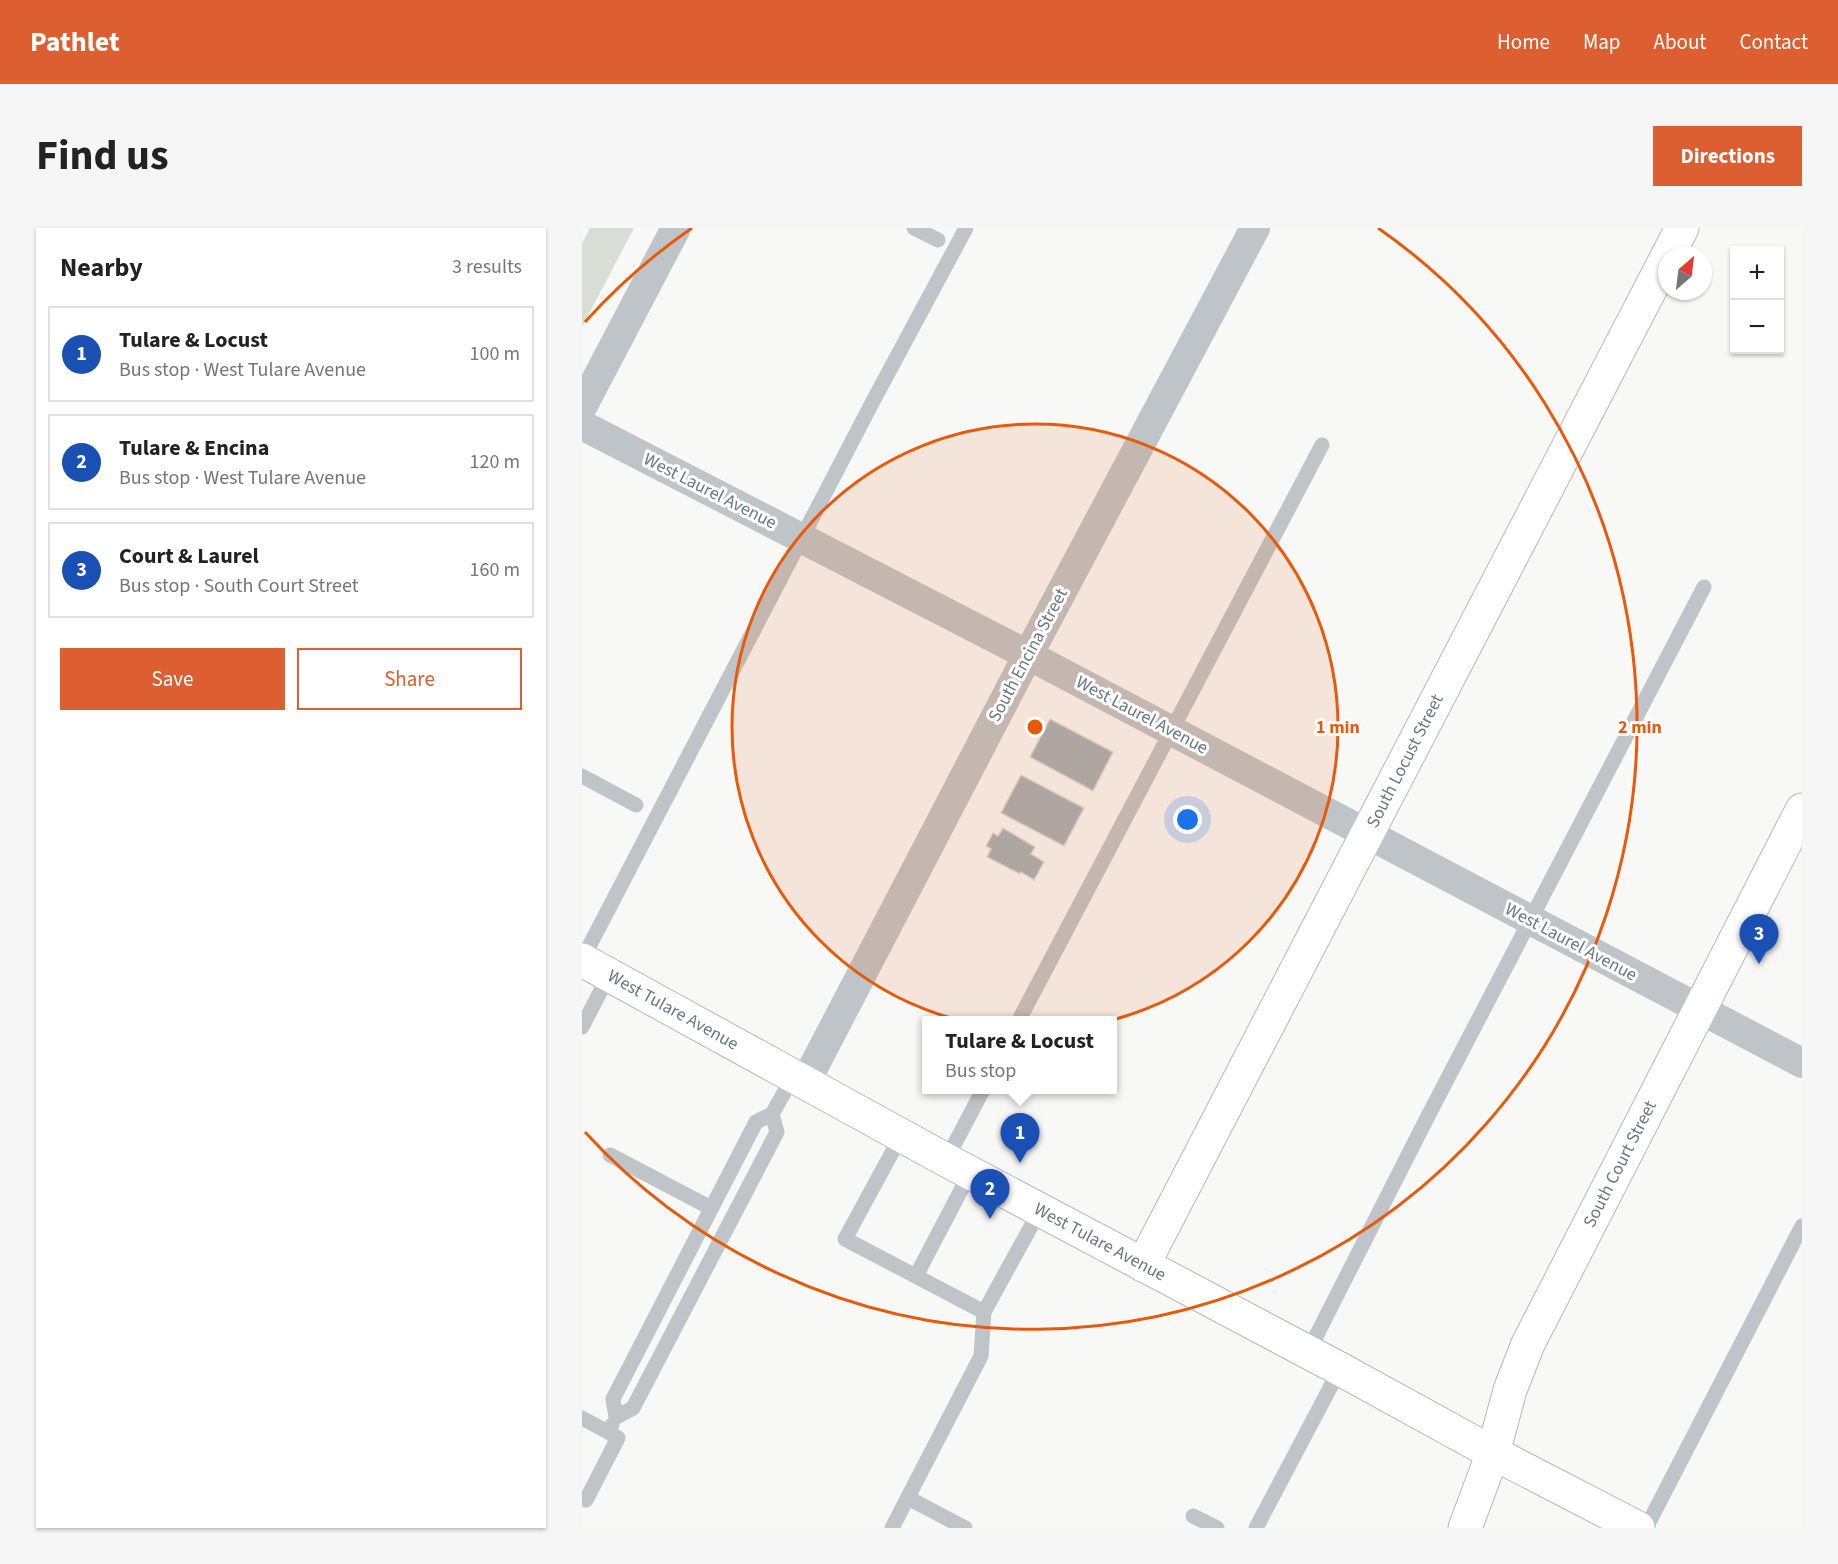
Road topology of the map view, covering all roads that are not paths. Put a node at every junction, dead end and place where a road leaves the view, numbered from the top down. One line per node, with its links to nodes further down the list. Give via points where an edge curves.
1 (676, 228): 9 (street)
2 (914, 228): 6 (lane)
3 (966, 228): 12 (lane)
4 (1255, 228): 14 (street, South Encina Street)
5 (1682, 228): 7 (street, South Locust Street)
6 (938, 240)
7 (1672, 246)
8 (1658, 273): 19 (street, South Locust Street)
9 (582, 407)
10 (582, 425): 12 (street, West Laurel Avenue)
11 (1322, 445): 15 (lane)
12 (802, 539): 14 (street, West Laurel Avenue); 21 (lane)
13 (1704, 587): 20 (lane)
14 (1028, 655): 15 (street, West Laurel Avenue); 26 (street, South Encina Street)
15 (1171, 730): 19 (street, West Laurel Avenue); 23 (lane)
16 (582, 776): 17 (lane)
17 (636, 805)
18 (1802, 810): 22 (street, South Court Street)
19 (1366, 834): 20 (street, West Laurel Avenue); 35 (street, South Locust Street)
20 (1530, 921): 22 (street, West Laurel Avenue); 38 (lane)
21 (591, 965): 24 (lane); 26 (street, West Tulare Avenue)
22 (1699, 1010): 25 (street, West Laurel Avenue); 43 (street, South Court Street, via 1528,1344 1510,1390)
23 (1021, 1016)
24 (582, 1027)
25 (1802, 1063)
26 (799, 1080): 28 (lane); 29 (street, West Tulare Avenue)
27 (981, 1094): 31 (lane)
28 (772, 1114): 32 (lane, via 756,1122); 40 (lane, via 777,1132 633,1408)
29 (901, 1136): 31 (street, West Tulare Avenue); 36 (lane, via 845,1239)
30 (610, 1155): 32 (lane)
31 (958, 1167): 33 (street, West Tulare Avenue); 36 (lane)
32 (711, 1208): 40 (lane, via 613,1399)
33 (1040, 1210): 35 (street, West Tulare Avenue); 37 (lane)
34 (1802, 1226): 53 (lane)
35 (1143, 1265): 38 (street, West Tulare Avenue)
36 (916, 1276): 37 (lane)
37 (984, 1312): 44 (lane, via 981,1356)
38 (1308, 1352): 39 (street, West Tulare Avenue)
39 (1340, 1369): 43 (street, West Tulare Avenue); 50 (lane)
40 (616, 1417): 42 (lane)
41 (582, 1418): 42 (lane)
42 (608, 1432): 45 (lane, via 618,1438)
43 (1493, 1453): 51 (street, South Court Street); 52 (street, West Tulare Avenue)
44 (908, 1498): 47 (lane); 48 (lane)
45 (586, 1500)
46 (1193, 1516): 49 (lane)
47 (892, 1528)
48 (965, 1528)
49 (1217, 1528)
50 (1257, 1528)
51 (1465, 1528)
52 (1638, 1528)
53 (1646, 1528)

